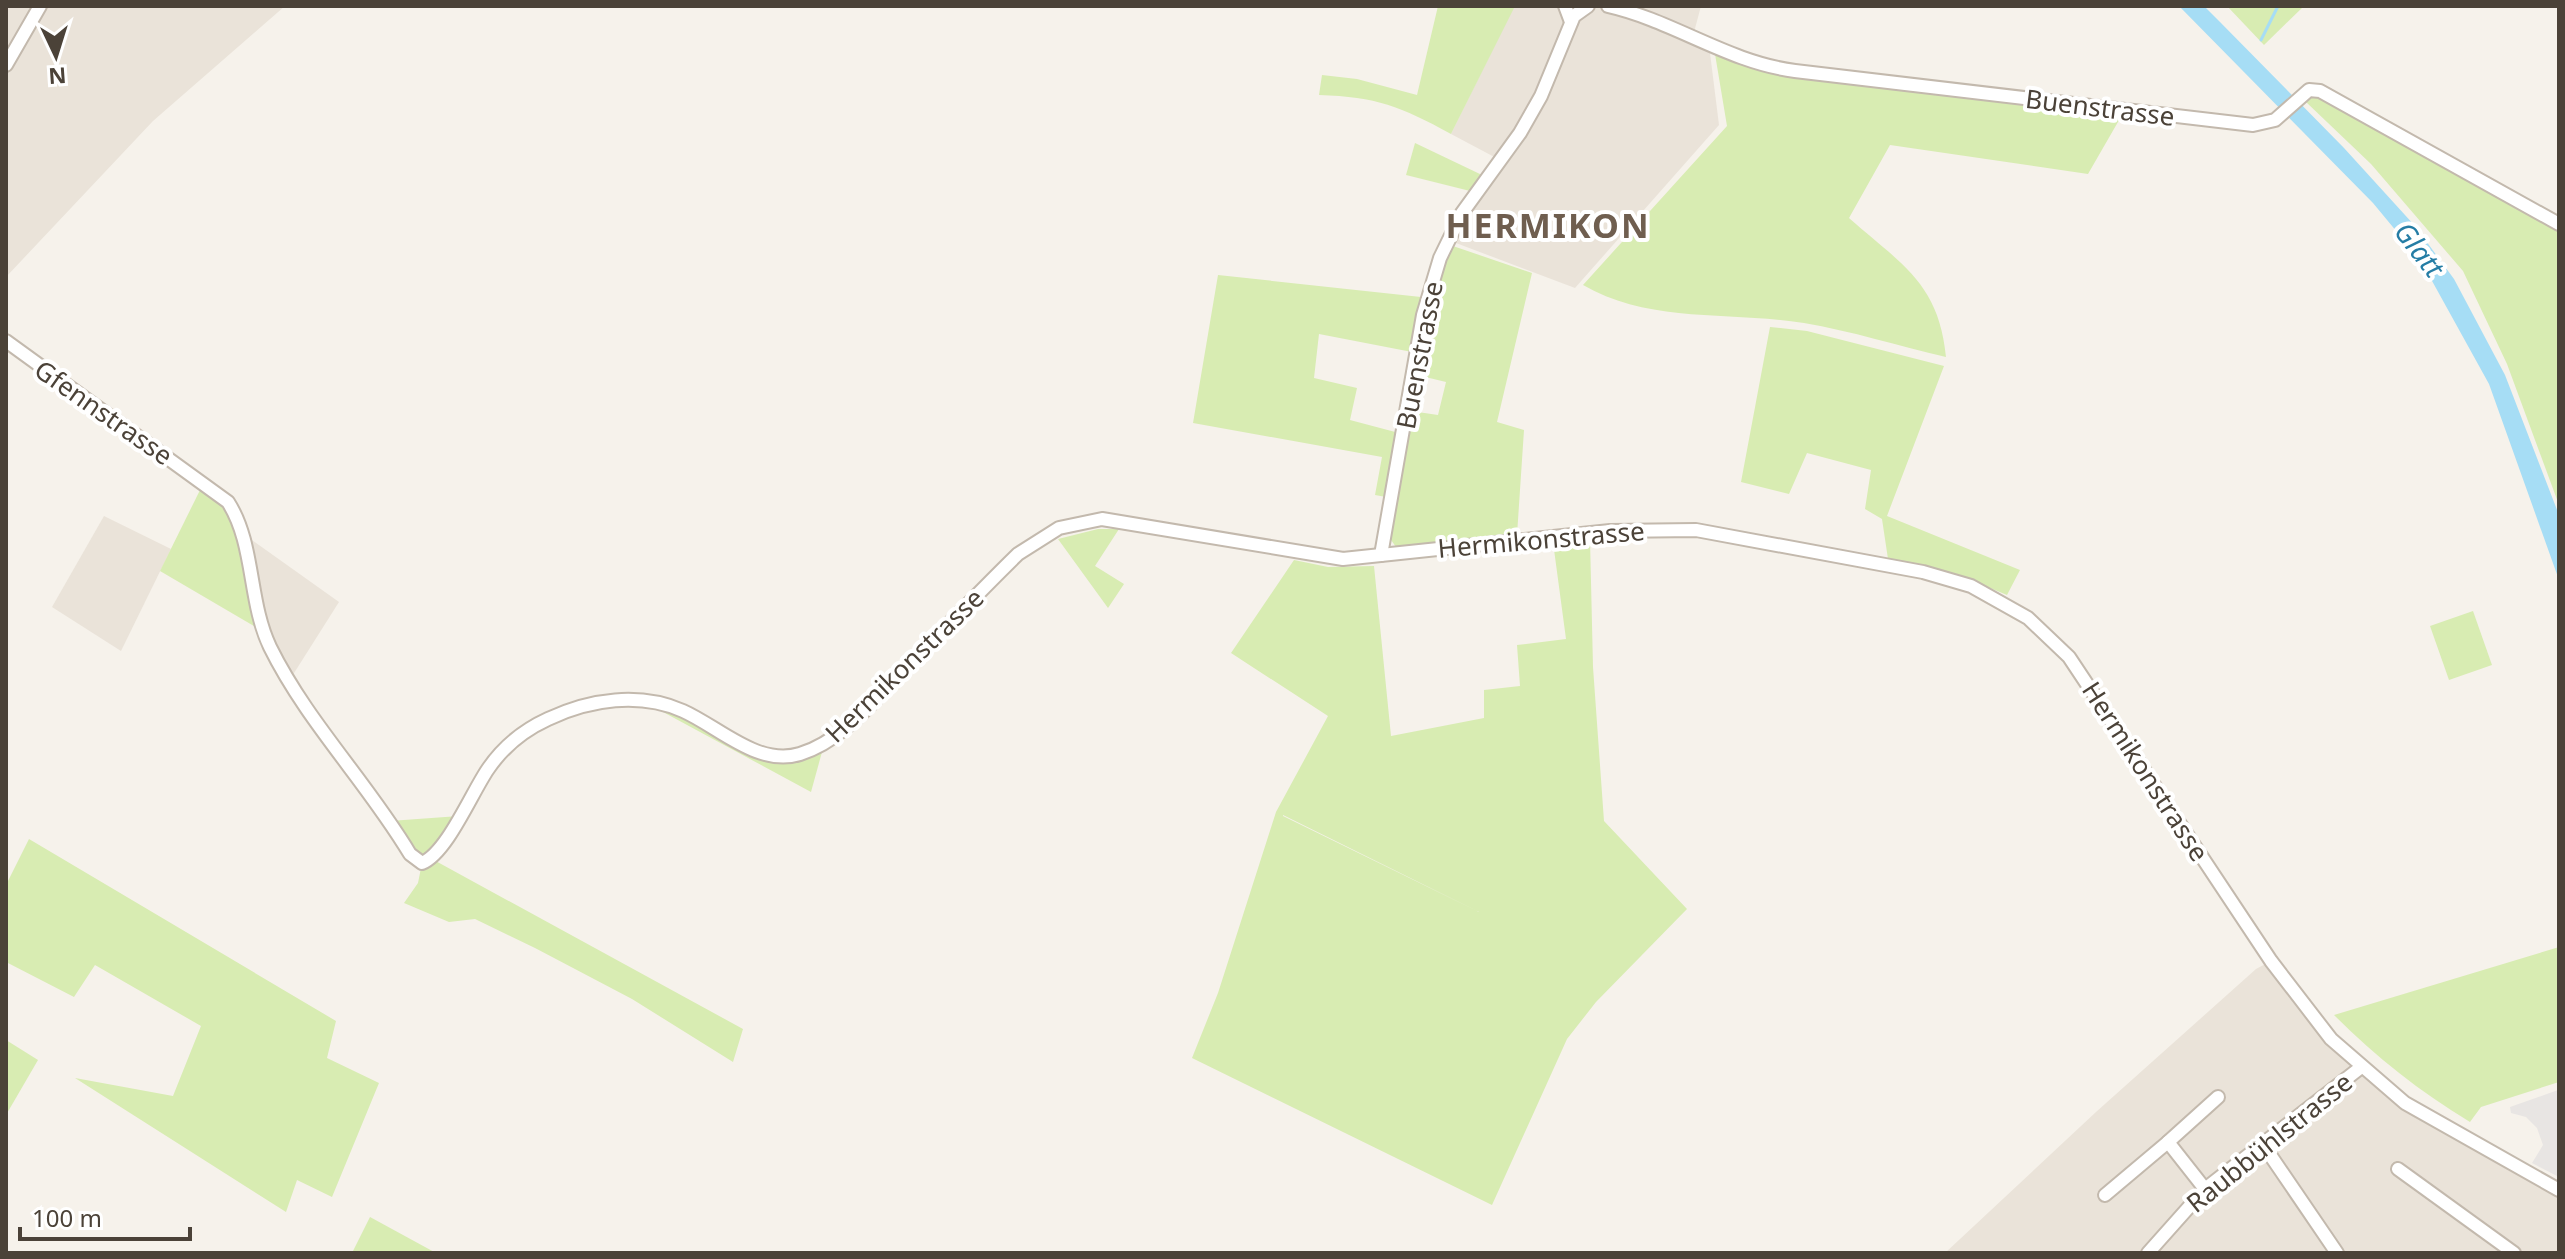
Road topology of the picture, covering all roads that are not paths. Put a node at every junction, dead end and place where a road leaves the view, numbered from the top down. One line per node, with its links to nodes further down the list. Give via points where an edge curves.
1 (40, 6): 6 (street)
2 (1565, 6): 5 (street)
3 (1588, 6): 5 (street, Buenstrasse)
4 (1608, 6): 7 (street, Buenstrasse, via 1661,21 1733,56 1778,69 2253,125 2271,123 2309,90 2320,91)
5 (1571, 22): 9 (street, Buenstrasse, via 1541,96 1462,213 1434,275)
6 (6, 65)
7 (2559, 224)
8 (6, 341): 10 (street, Gfennstrasse, via 228,502 235,513 257,614 279,663 410,854)
9 (1381, 555): 10 (street, Hermikonstrasse, via 1331,558 1126,521 1091,520 1059,528 1018,554 851,722 811,750 772,756 660,703 639,699 588,704 548,719 512,742 488,769 437,852); 11 (street, Hermikonstrasse, via 1610,531 1686,529 1923,572 1992,596 2028,618 2069,657 2298,1000)
10 (422, 863)
11 (2360, 1068): 14 (street, Raubbühlstrasse); 17 (street, Hermikonstrasse, via 2416,1110)
12 (2218, 1097): 13 (street)
13 (2168, 1142): 16 (street); 18 (street)
14 (2262, 1143): 16 (street, Raubbühlstrasse); 21 (street)
15 (2398, 1169): 19 (street)
16 (2205, 1189): 20 (street, Raubbühlstrasse)
17 (2559, 1190)
18 (2105, 1195)
19 (2506, 1251)
20 (2148, 1253)
21 (2337, 1253)

